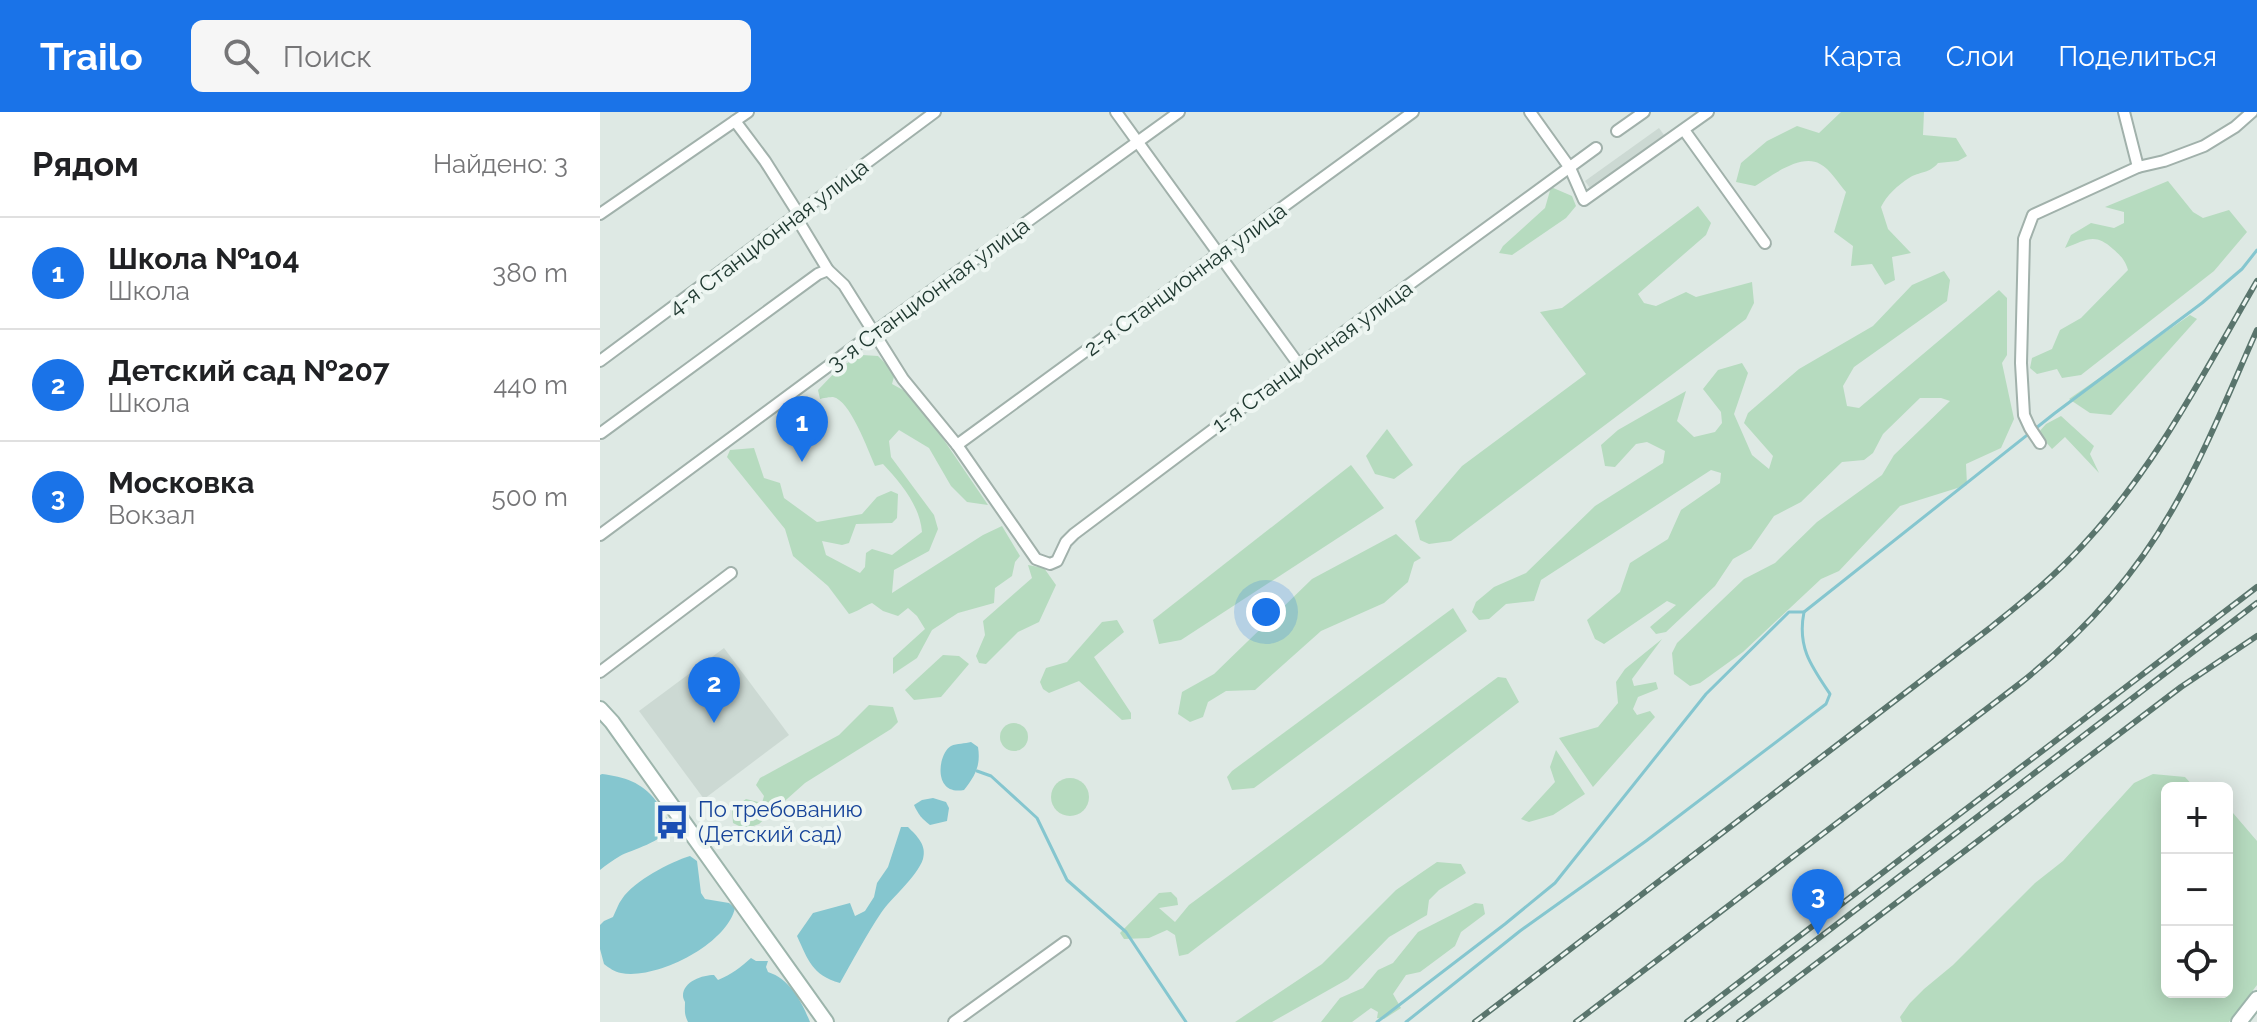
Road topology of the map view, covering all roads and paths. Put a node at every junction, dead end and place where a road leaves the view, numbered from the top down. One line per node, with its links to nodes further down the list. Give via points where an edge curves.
1 (748, 112): 11 (street)
2 (935, 112): 19 (street, 4-я Станционная улица)
3 (1116, 112): 14 (street)
4 (1179, 112): 14 (street, 3-я Станционная улица)
5 (1413, 112): 21 (street, 2-я Станционная улица)
6 (1530, 112): 17 (street)
7 (1644, 112): 13 (street)
8 (1708, 112): 12 (street)
9 (2124, 112): 16 (street)
10 (2252, 112): 16 (street, via 2204,146)
11 (735, 121): 18 (street); 19 (street)
12 (1684, 130): 17 (street, via 1584,200); 20 (street)
13 (1617, 131)
14 (1138, 142): 21 (street); 23 (street, 3-я Станционная улица)
15 (1596, 148): 17 (street, 1-я Станционная улица)
16 (2138, 167): 27 (street, via 2033,215 2024,239 2024,415)
17 (1570, 168): 25 (street, 1-я Станционная улица)
18 (600, 214)
19 (796, 217): 22 (street); 24 (street, 4-я Станционная улица)
20 (1765, 243)
21 (1219, 254): 25 (street); 28 (street, 2-я Станционная улица)
22 (828, 270): 23 (street, via 844,285); 26 (street)
23 (873, 333): 28 (street); 29 (street, 3-я Станционная улица)
24 (600, 361)
25 (1299, 365): 28 (street, 1-я Станционная улица, via 1074,534 1050,564 1036,559)
26 (601, 433)
27 (2040, 443)
28 (957, 445)
29 (600, 535)
30 (731, 573): 31 (street)
31 (600, 672)
32 (600, 709): 35 (street)
33 (1065, 942): 36 (street)
34 (2257, 999): 37 (street)
35 (826, 1022)
36 (954, 1022)
37 (2239, 1022)

